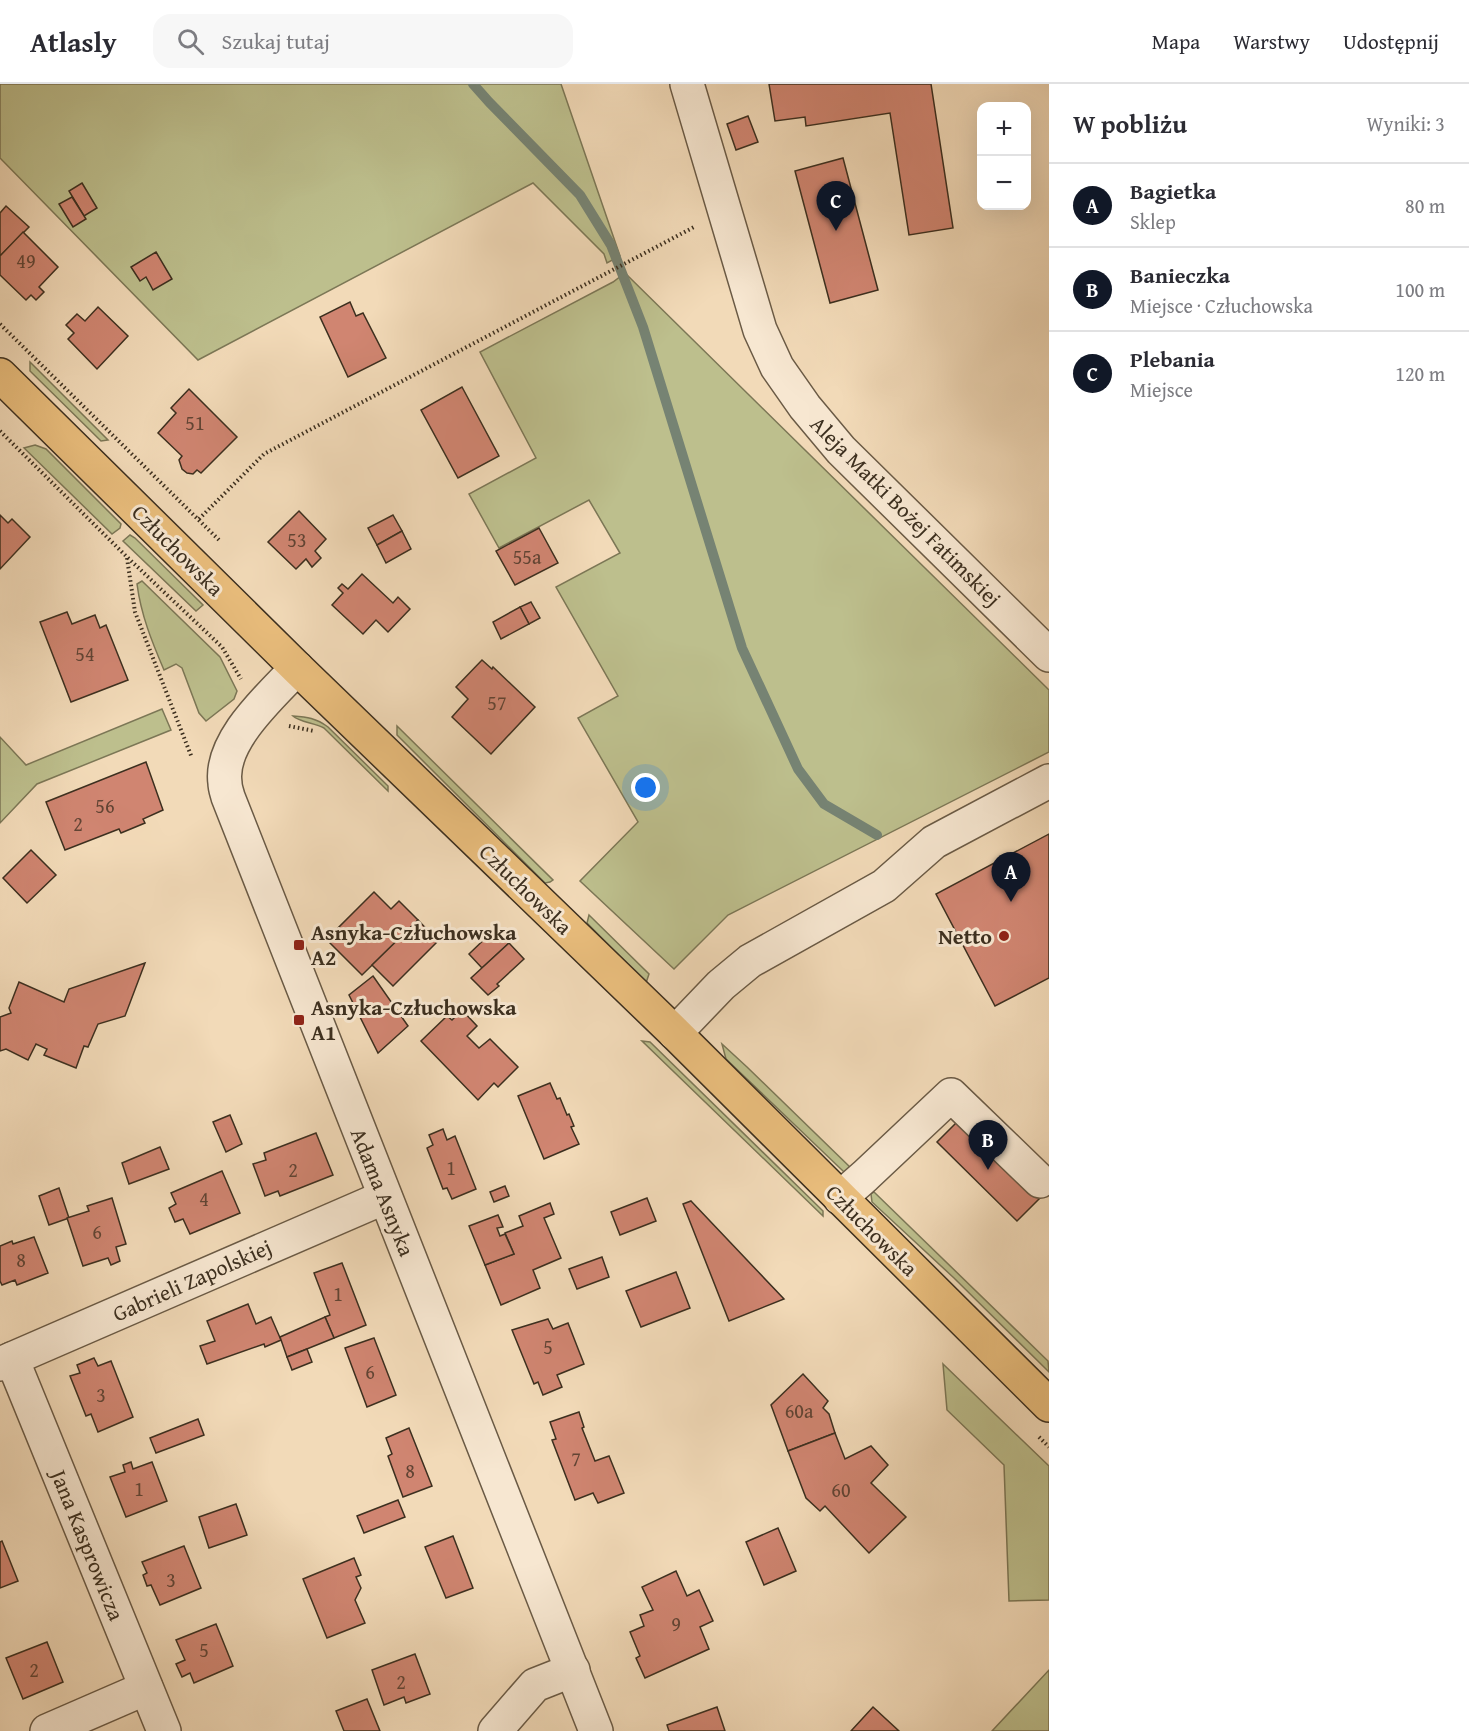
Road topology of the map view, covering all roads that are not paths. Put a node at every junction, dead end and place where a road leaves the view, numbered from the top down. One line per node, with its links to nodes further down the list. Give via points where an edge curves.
1 (687, 84): 3 (street, Aleja Matki Bożej Fatimskiej, via 760,330 777,367 804,407 841,450)
2 (0, 375): 4 (main road, Człuchowska)
3 (1049, 655)
4 (297, 668): 6 (main road, Człuchowska); 8 (street, Adama Asnyka, via 234,743 228,755 225,783)
5 (1049, 781): 6 (street, via 934,842 884,886 750,962)
6 (675, 1033): 9 (main road, Człuchowska)
7 (1040, 1181): 9 (street, via 951,1095)
8 (385, 1197): 10 (street, Gabrieli Zapolskiej); 12 (street, Adama Asnyka)
9 (840, 1198): 11 (main road, Człuchowska)
10 (6, 1361): 13 (street, Jana Kasprowicza)
11 (1049, 1405)
12 (573, 1670): 16 (street, via 535,1685); 17 (street, Adama Asnyka)
13 (146, 1689): 14 (street); 15 (street, Jana Kasprowicza)
14 (47, 1731)
15 (164, 1731)
16 (495, 1731)
17 (596, 1731)

